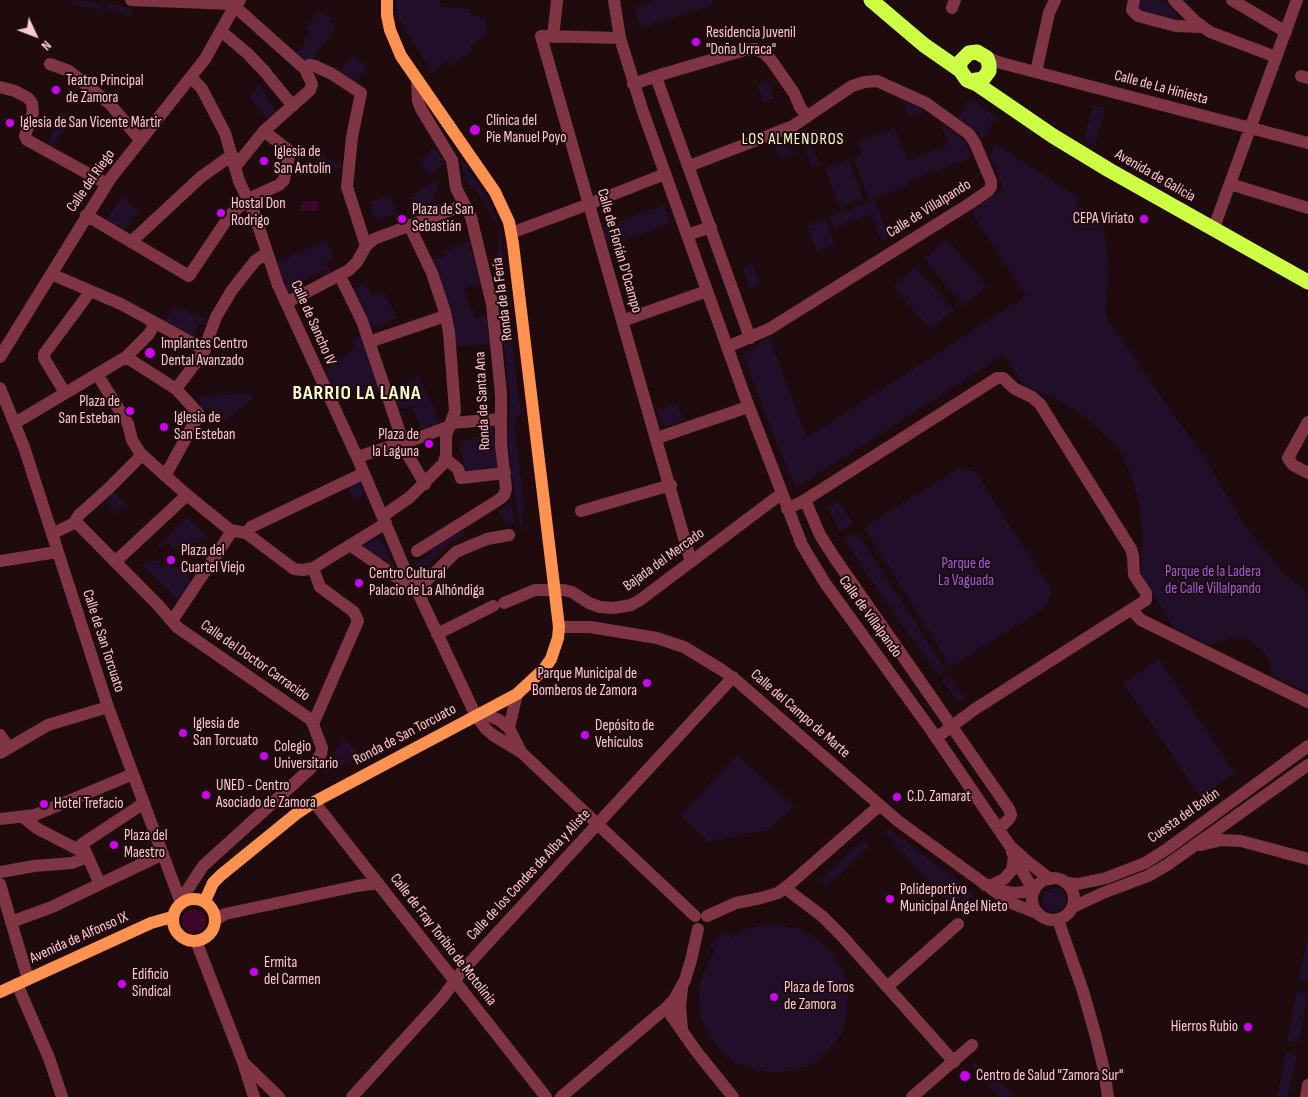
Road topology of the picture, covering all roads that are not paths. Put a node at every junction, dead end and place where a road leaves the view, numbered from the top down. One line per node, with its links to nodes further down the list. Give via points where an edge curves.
1 (131, 0): 9 (street)
2 (387, 0): 28 (main road, Ronda de la Feria, via 394,40)
3 (614, 0): 17 (street, Calle de Villalpando)
4 (871, 0): 18 (highway)
5 (1134, 0): 13 (street, via 1132,9 1138,16 1176,26)
6 (1174, 0): 13 (street)
7 (1232, 0): 15 (street)
8 (1297, 0): 15 (street)
9 (195, 1): 12 (street)
10 (557, 1): 16 (street, Calle de Florián D'Ocampo)
11 (1051, 2): 25 (street)
12 (238, 3): 14 (street, Calle del Riego); 22 (street)
13 (1202, 27): 20 (street)
14 (221, 31): 27 (street, Calle del Riego); 33 (street, via 248,54)
15 (1286, 32): 20 (street)
16 (553, 36): 17 (street); 46 (street, Calle de Florián D'Ocampo, via 541,36)
17 (620, 38): 30 (street, Calle de Villalpando)
18 (938, 54): 19 (highway, via 950,57); 24 (highway)
19 (965, 55): 23 (highway, via 977,52); 24 (highway, via 960,62)
20 (1276, 57): 35 (street)
21 (50, 64): 37 (street, via 69,71 110,104)
22 (304, 68): 33 (street, via 312,86); 55 (street, via 314,66 361,92 347,181 348,194)
23 (987, 68): 25 (street, Calle de La Hiniesta, via 1005,65); 29 (highway, via 979,81); 32 (highway, via 985,83)
24 (960, 70): 29 (highway)
25 (1036, 72): 35 (street, Calle de La Hiniesta)
26 (656, 76): 30 (street); 34 (street, via 755,49 771,60); 40 (street)
27 (191, 77): 37 (street, Calle del Riego); 39 (street, Calle de Sancho IV, via 202,89 222,127)
28 (417, 80): 45 (street, Ronda de Santa Ana, via 419,105 451,156 456,188); 52 (main road, Ronda de la Feria, via 495,192)
29 (971, 81): 32 (highway, Avenida de Galicia)
30 (633, 84): 41 (street, Calle de Villalpando)
31 (0, 87): 42 (street, via 15,91 32,103 33,112 25,136 27,140)
32 (989, 92): 51 (highway, Avenida de Galicia, via 1077,151)
33 (293, 106): 36 (street)
34 (807, 117): 40 (street, Calle de Villalpando, via 788,129); 66 (street, Calle de Villalpando, via 852,86 880,82 930,105 969,134 991,178 991,187 985,194 770,329)
35 (1250, 128): 38 (street, Calle de La Hiniesta); 43 (street)
36 (264, 132): 39 (street); 44 (street, via 287,148 284,180)
37 (140, 140): 42 (street, Calle del Riego)
38 (1308, 143)
39 (233, 161): 44 (street, Calle de Sancho IV); 54 (street, via 201,177)
40 (689, 166): 50 (street)
41 (665, 174): 46 (street); 53 (street, Calle de Villalpando)
42 (106, 184): 48 (street, Calle del Riego)
43 (1230, 184): 47 (street); 51 (street)
44 (248, 199): 54 (street, via 229,217 189,276); 56 (street, Calle de Sancho IV)
45 (464, 205): 49 (street); 77 (street, Ronda de Santa Ana, via 471,217 492,304)
46 (589, 205): 52 (street); 64 (street, Calle de Florián D'Ocampo)
47 (1308, 208)
48 (86, 215): 54 (street); 57 (street, Calle del Riego)
49 (410, 225): 55 (street, via 377,237); 63 (street, via 433,276)
50 (711, 226): 53 (street); 66 (street)
51 (1213, 230): 59 (highway, Avenida de Galicia)
52 (511, 233): 110 (main road, Ronda de la Feria)
53 (687, 235): 61 (street, Calle de Villalpando)
54 (131, 242)
55 (366, 246): 58 (street, via 356,265)
56 (267, 253): 62 (street, Calle de Sancho IV); 69 (street, via 252,264 230,293 216,317)
57 (50, 274): 60 (street); 70 (street, Calle del Riego)
58 (340, 276): 62 (street); 67 (street)
59 (1308, 282)
60 (90, 292): 65 (street, via 121,304); 75 (street, via 44,354)
61 (707, 292): 64 (street); 68 (street, Calle de Villalpando)
62 (286, 303): 84 (street, Calle de Sancho IV)
63 (446, 316): 67 (street); 80 (street, via 455,403)
64 (622, 321): 81 (street, Calle de Florián D'Ocampo)
65 (155, 323): 69 (street); 71 (street, via 149,334)
66 (750, 338): 68 (street, Calle de Villalpando)
67 (369, 342): 82 (street)
68 (727, 347): 76 (street, Calle de Villalpando)
69 (204, 350): 74 (street)
70 (0, 357)
71 (126, 357): 72 (street); 74 (street)
72 (97, 374): 75 (street); 83 (street)
73 (0, 388): 78 (street, Calle de San Torcuato)
74 (176, 389): 89 (street, via 198,412 198,416)
75 (65, 393): 78 (street)
76 (748, 407): 81 (street); 92 (street, Calle de Villalpando)
77 (502, 419): 80 (street); 87 (street, Ronda de Santa Ana)
78 (15, 422): 100 (street, Calle de San Torcuato)
79 (1308, 422): 88 (street, via 1289,460)
80 (451, 424): 82 (street); 85 (street, via 445,443)
81 (657, 438): 91 (street, Calle de Florián D'Ocampo)
82 (405, 443): 84 (street); 90 (street, via 406,452)
83 (142, 454): 89 (street); 98 (street)
84 (357, 457): 86 (street, Calle de Sancho IV)
85 (446, 459): 87 (street, via 458,469 462,478); 90 (street)
86 (364, 473): 97 (street, Calle de Sancho IV); 99 (street)
87 (504, 473): 103 (street, Ronda de Santa Ana, via 506,489 502,498)
88 (1308, 473)
89 (165, 476): 93 (street)
90 (425, 484): 97 (street)
91 (671, 485): 96 (street); 107 (street, Calle de Florián D'Ocampo)
92 (781, 494): 95 (street, Calle de Villalpando); 107 (street, Bajada del Mercado)
93 (186, 495): 99 (street); 106 (street)
94 (804, 500): 95 (street); 111 (street, via 994,380 1003,378 1015,390 1040,404 1131,549 1134,575 1146,595 1144,602); 121 (street, Calle de Villalpando, via 834,556)
95 (787, 509): 124 (street, Calle de Villalpando, via 814,566)
96 (581, 511)
97 (384, 520): 102 (street); 109 (street, Calle de Sancho IV)
98 (74, 523): 100 (street); 106 (street, Calle del Doctor Carracido)
99 (238, 532): 108 (street, via 294,568); 112 (street)
100 (52, 534): 104 (street, Calle de San Torcuato)
101 (509, 535): 109 (street, via 487,538 456,552)
102 (350, 545): 108 (street); 109 (street)
103 (417, 551)
104 (57, 552): 105 (street); 118 (street, Calle de San Torcuato)
105 (0, 562)
106 (115, 562): 112 (street, Calle del Doctor Carracido)
107 (691, 562): 110 (street, Bajada del Mercado, via 628,606 600,607 570,590)
108 (312, 568): 120 (street, via 320,587 354,612 358,619)
109 (415, 588): 114 (street, Calle de Sancho IV)
110 (555, 590): 113 (main road, Ronda de la Feria); 114 (street, Bajada del Mercado, via 534,590)
111 (1132, 610): 117 (street, via 1141,620); 121 (street, via 975,709)
112 (172, 622): 120 (street, Calle del Doctor Carracido)
113 (560, 627): 115 (street, Calle del Campo de Marte, via 590,627 657,638 684,647); 116 (main road, Ronda de San Torcuato, via 551,659)
114 (437, 634): 119 (street, Calle de Sancho IV)
115 (733, 677): 132 (street, Calle del Campo de Marte); 136 (street, Calle de los Condes de Alba y Aliste)
116 (517, 694): 119 (main road, Ronda de San Torcuato); 122 (street)
117 (1308, 702)
118 (108, 707): 126 (street, via 48,725); 129 (street, Calle de San Torcuato)
119 (476, 716): 122 (street, via 490,716); 127 (street, Calle de Sancho IV, via 493,735); 130 (main road, Ronda de San Torcuato)
120 (313, 724): 156 (street, Calle del Doctor Carracido, via 322,750 314,764 205,863)
121 (952, 727): 124 (street); 137 (street, Calle de Villalpando, via 1010,808 1011,815)
122 (509, 728): 127 (street)
123 (0, 735): 126 (street)
124 (936, 738): 137 (street, Calle de Villalpando)
125 (1308, 746): 148 (street, Cuesta del Bolón, via 1145,863 1106,878)
126 (4, 750)
127 (521, 752): 136 (street)
128 (1308, 765): 133 (street, Cuesta del Bolón)
129 (133, 774): 131 (street, Calle de San Torcuato); 134 (street, via 35,815)
130 (314, 802): 147 (street, Calle de Fray Toribio de Motolinia); 155 (main road, Ronda de San Torcuato, via 221,874)
131 (144, 803): 141 (street, via 82,844); 142 (street, Calle de San Torcuato)
132 (879, 806): 145 (street); 151 (street, Calle del Campo de Marte)
133 (1240, 814): 138 (street, via 1236,833); 139 (street, Cuesta del Bolón)
134 (23, 817): 135 (street); 141 (street, via 38,829)
135 (0, 820)
136 (597, 824): 160 (street); 167 (street, Calle de los Condes de Alba y Aliste)
137 (999, 829): 140 (street, Calle de Villalpando)
138 (1248, 843): 139 (street, via 1221,840); 143 (street)
139 (1191, 849): 158 (street, Cuesta del Bolón, via 1148,876)
140 (1012, 851): 146 (street, Calle de Villalpando); 151 (street, via 1012,870 1004,879); 153 (street, Calle de Villalpando)
141 (86, 853): 144 (street, via 72,863); 150 (street)
142 (163, 854): 150 (street); 156 (street, Calle de San Torcuato)
143 (1308, 859)
144 (0, 872)
145 (804, 872): 152 (street); 157 (street, via 801,884)
146 (1050, 878): 148 (street); 153 (street)
147 (378, 883): 162 (street, via 225,914); 167 (street, Calle de Fray Toribio de Motolinia)
148 (1066, 883): 158 (street, via 1074,896)
149 (0, 884): 164 (street)
150 (100, 884): 164 (street)
151 (988, 886): 153 (street, Calle del Campo de Marte, via 1012,893); 159 (street, Calle del Campo de Marte, via 1014,905)
152 (785, 888): 154 (street); 157 (street)
153 (1034, 891): 159 (street, via 1032,902)
154 (762, 898): 157 (street); 160 (street, via 736,902)
155 (205, 901): 156 (main road); 162 (main road, via 212,908)
156 (182, 902): 161 (main road)
157 (807, 905): 170 (street, via 842,936)
158 (1073, 907): 163 (street)
159 (1037, 913): 163 (street, via 1045,919)
160 (701, 916): 169 (street, via 693,923 698,929)
161 (172, 917): 166 (main road, via 176,933); 168 (main road, Avenida de Alfonso IX, via 151,923)
162 (215, 920): 166 (main road, via 210,934)
163 (1058, 920): 178 (street, via 1083,991)
164 (11, 922): 168 (street)
165 (958, 924): 170 (street)
166 (196, 941): 175 (street)
167 (454, 980): 182 (street, Calle de los Condes de Alba y Aliste); 183 (street, Calle de Fray Toribio de Motolinia)
168 (22, 982): 171 (main road, Avenida de Alfonso IX); 179 (street)
169 (682, 985): 172 (street); 173 (street)
170 (887, 987): 176 (street)
171 (0, 992)
172 (666, 1008): 173 (street); 184 (street)
173 (682, 1032): 185 (street)
174 (972, 1045): 176 (street)
175 (243, 1062): 180 (street); 181 (street)
176 (954, 1062): 186 (street)
177 (1308, 1085): 187 (street)
178 (1108, 1096)
179 (62, 1097)
180 (254, 1097)
181 (279, 1097)
182 (352, 1097)
183 (546, 1097)
184 (561, 1097)
185 (734, 1097)
186 (912, 1097)
187 (1306, 1097)

